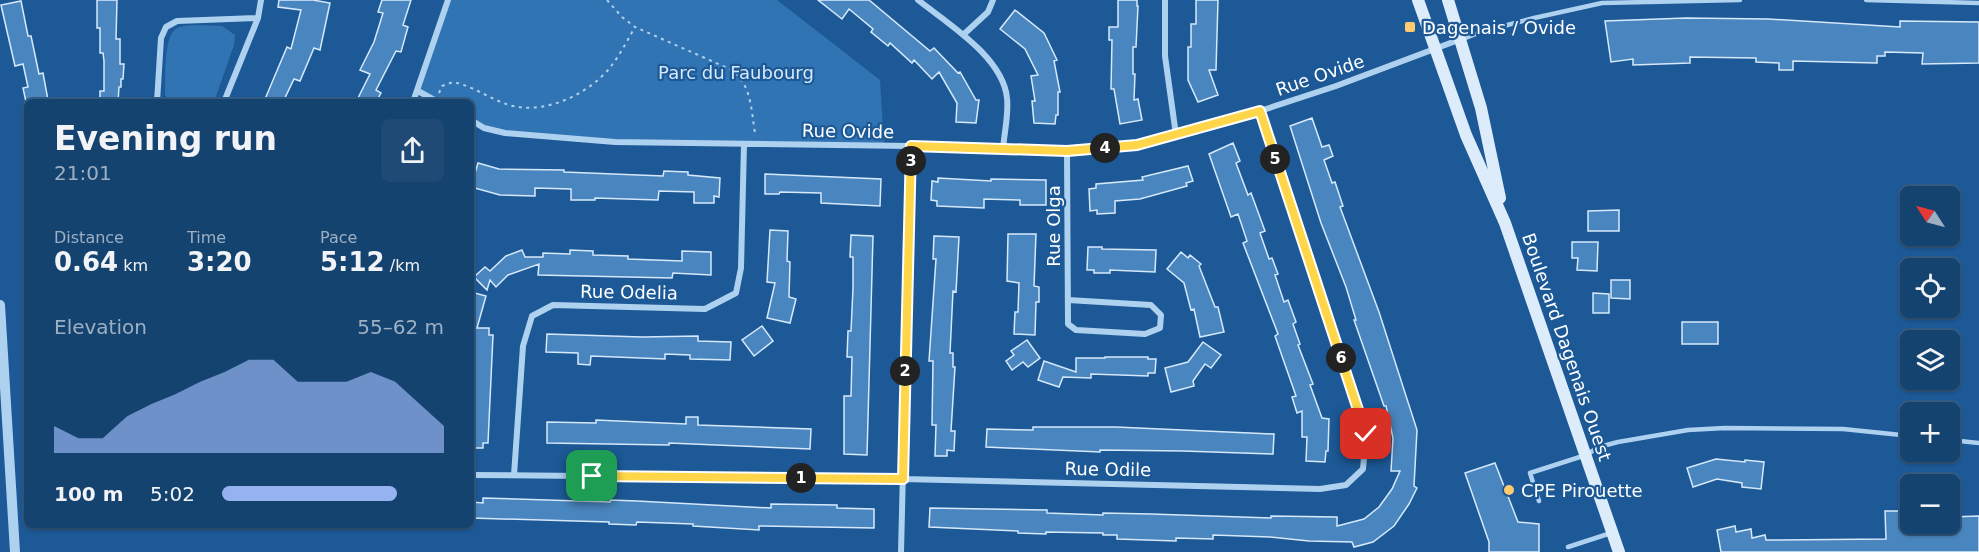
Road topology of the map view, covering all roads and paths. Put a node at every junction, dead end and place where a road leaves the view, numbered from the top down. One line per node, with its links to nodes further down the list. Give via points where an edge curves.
1 (261, 0): 14 (street)
2 (448, 0): 19 (street)
3 (607, 0): 15 (path)
4 (918, 0): 16 (street)
5 (993, 0): 16 (street, via 988,12)
6 (1165, 0): 27 (street, via 1165,56)
7 (1418, 0): 18 (main road, Boulevard Dagenais Ouest)
8 (1448, 0): 17 (main road, Boulevard Dagenais Ouest)
9 (1584, 0): 13 (lane)
10 (1740, 0): 13 (lane, via 1602,3)
11 (1866, 0): 12 (lane)
12 (1979, 3)
13 (1585, 7): 17 (lane)
14 (258, 18): 20 (street, via 177,21 166,27 161,38); 21 (street)
15 (635, 27): 24 (path, via 607,71 565,102 525,108 453,82 442,86); 29 (path, via 741,77 747,87)
16 (963, 35): 31 (street, via 1000,76 1007,98)
17 (1462, 39): 18 (street, Rue Ovide); 33 (main road, Boulevard Dagenais Ouest, via 1481,108)
18 (1436, 50): 25 (street, Rue Ovide); 33 (main road, Boulevard Dagenais Ouest, via 1466,135)
19 (418, 91): 22 (street); 23 (street)
20 (158, 99)
21 (225, 99)
22 (414, 99)
23 (432, 99)
24 (438, 99)
25 (1260, 111): 27 (street, Rue Ovide); 42 (street, Rue Odile, via 1366,434 1363,469 1346,485 1320,489)
26 (474, 122): 28 (street, Rue Ovide, via 505,133 615,142)
27 (1176, 135): 32 (street, Rue Ovide, via 1137,145)
28 (744, 144): 29 (street, Rue Ovide); 41 (street, Rue Odelia, via 741,268 736,293 705,309 553,305 532,316 523,346)
29 (758, 145): 30 (street, Rue Ovide)
30 (911, 146): 31 (street, Rue Ovide); 42 (street)
31 (1003, 150): 32 (street, Rue Ovide)
32 (1067, 151): 34 (street, Rue Olga)
33 (1504, 223): 39 (main road, Boulevard Dagenais Ouest)
34 (1068, 300): 34 (street, Rue Olga, via 1068,324 1076,330 1145,334 1160,328 1161,315 1151,305)
35 (0, 305): 46 (street)
36 (1900, 435): 39 (lane, via 1843,429 1688,430 1618,442)
37 (1960, 441): 38 (lane)
38 (1979, 443)
39 (1586, 455): 43 (lane, via 1530,473); 44 (main road, Boulevard Dagenais Ouest)
40 (474, 475): 41 (street, Rue Odile)
41 (514, 475): 42 (street, Rue Odile)
42 (903, 479): 47 (street)
43 (1539, 501)
44 (1612, 533): 45 (lane); 48 (main road, Boulevard Dagenais Ouest)
45 (1568, 547)
46 (15, 552)
47 (901, 552)
48 (1619, 552)

